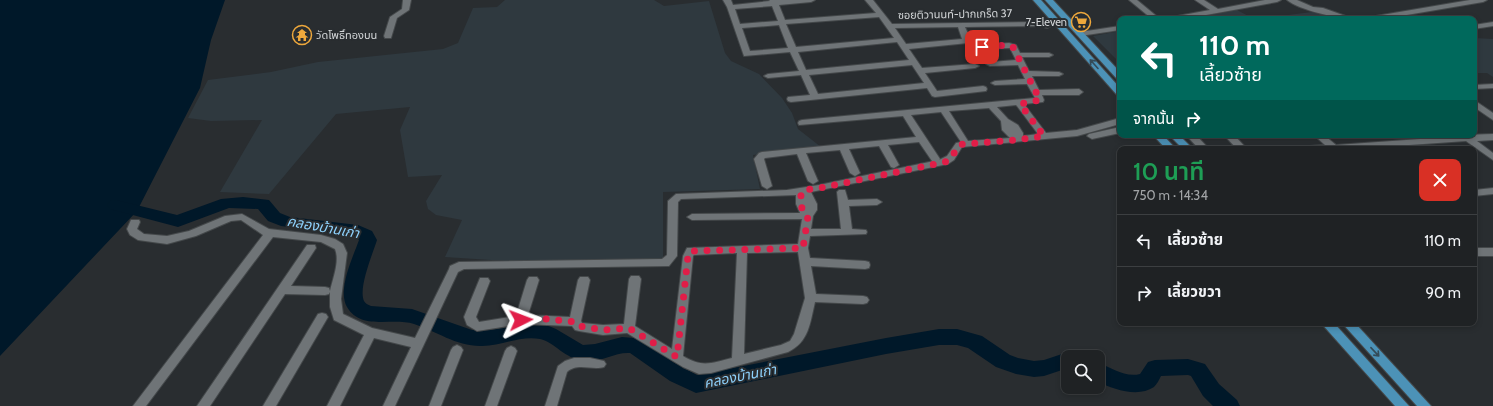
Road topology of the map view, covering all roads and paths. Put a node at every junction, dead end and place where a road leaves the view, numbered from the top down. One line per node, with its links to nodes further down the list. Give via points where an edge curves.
1 (407, 0): 30 (street, via 405,10 394,16)
2 (727, 0): 13 (street)
3 (811, 0): 12 (street)
4 (869, 0): 15 (street)
5 (1037, 0): 26 (main road)
6 (1049, 0): 29 (main road)
7 (1133, 0): 17 (street)
8 (1199, 0): 14 (street)
9 (1274, 0): 14 (street)
10 (1291, 0): 19 (street, via 1312,10)
11 (1484, 0): 16 (street)
12 (774, 2): 13 (street); 21 (street)
13 (731, 7): 24 (street)
14 (1217, 11): 18 (street)
15 (879, 15): 21 (street); 25 (street)
16 (1394, 15): 20 (street)
17 (1152, 16)
18 (1189, 16)
19 (1340, 16)
20 (1388, 16)
21 (781, 23): 24 (street); 33 (street)
22 (960, 24): 25 (street, ซอยติวานนท์-ปากเกร็ด 37); 26 (street, ซอยติวานนท์-ปากเกร็ด 37, via 1021,25 1029,28); 31 (street, via 965,41)
23 (1493, 24): 27 (street)
24 (738, 26): 33 (street, via 747,54)
25 (890, 26): 31 (street)
26 (1060, 26): 50 (main road, one-way to 26)
27 (1477, 27)
28 (1117, 28): 29 (street)
29 (1080, 34): 42 (main road)
30 (388, 36)
31 (901, 44): 33 (street); 36 (street)
32 (982, 47): 35 (street, via 1009,45 1013,47)
33 (793, 50): 40 (street)
34 (1050, 56): 35 (street)
35 (1018, 59): 37 (street); 44 (street)
36 (913, 62): 39 (street); 40 (street)
37 (990, 64)
38 (975, 66): 39 (street)
39 (919, 71): 46 (street)
40 (803, 73): 43 (street); 53 (street)
41 (1059, 74): 44 (street)
42 (1117, 74)
43 (768, 76)
44 (1027, 77): 45 (street); 52 (street)
45 (995, 83)
46 (929, 85): 49 (street, via 937,94); 53 (street)
47 (1493, 86): 48 (street)
48 (1477, 87)
49 (983, 89)
50 (1117, 90)
51 (1079, 92): 52 (street)
52 (1037, 93): 55 (street, via 1040,100)
53 (815, 97): 54 (street)
54 (791, 99)
55 (1020, 104): 57 (street); 65 (street)
56 (1477, 105): 60 (street)
57 (992, 106): 58 (street); 78 (street, via 1005,121 1005,128)
58 (944, 110): 59 (street); 77 (street)
59 (906, 114): 62 (street); 76 (street)
60 (1493, 118)
61 (1117, 122): 64 (street, via 1091,130)
62 (802, 123)
63 (1117, 131): 64 (street, via 1080,137)
64 (1064, 134): 65 (street)
65 (1044, 136): 78 (street)
66 (1477, 137): 67 (street)
67 (1493, 137)
68 (1161, 138): 81 (main road)
69 (1177, 138): 82 (main road)
70 (1194, 138): 83 (street)
71 (1232, 138): 84 (street)
72 (1322, 138): 85 (street)
73 (1416, 138): 79 (street)
74 (1454, 138): 79 (street)
75 (1466, 138): 89 (street)
76 (922, 139): 80 (street); 90 (street)
77 (964, 140)
78 (1017, 140): 95 (street, via 959,145 951,158 945,162)
79 (1420, 141): 86 (street)
80 (882, 143): 87 (street); 91 (street)
81 (1168, 146)
82 (1185, 146)
83 (1201, 146)
84 (1239, 146)
85 (1332, 146)
86 (1348, 146)
87 (843, 147): 88 (street); 92 (street)
88 (800, 151): 93 (street); 94 (street, via 759,158)
89 (1493, 157)
90 (935, 159)
91 (894, 165)
92 (855, 173)
93 (812, 181)
94 (767, 186)
95 (803, 190): 101 (street, via 800,206); 130 (street, via 772,194 679,196 673,200 672,256 665,264 463,265 454,269)
96 (1493, 191): 98 (street)
97 (842, 192): 100 (street)
98 (1477, 193)
99 (877, 202): 100 (street)
100 (843, 203): 104 (street)
101 (808, 216): 102 (street); 107 (street)
102 (692, 217)
103 (135, 222): 106 (street, via 132,229 134,233 142,237 167,240 192,234 229,218 242,216)
104 (847, 232): 105 (street); 107 (street)
105 (862, 232)
106 (270, 233): 129 (street, via 319,238 339,245 342,262 336,288 335,306 338,317); 136 (street)
107 (806, 233): 109 (street)
108 (311, 248): 119 (street)
109 (803, 248): 110 (street); 113 (street)
110 (742, 250): 133 (street, via 691,251 688,256); 134 (street)
111 (1477, 252): 112 (street)
112 (1493, 252)
113 (806, 262): 114 (street); 121 (street)
114 (865, 265)
115 (635, 278): 128 (street)
116 (533, 280): 124 (street)
117 (584, 280): 125 (street)
118 (484, 281): 124 (street, via 470,317 471,322 477,327)
119 (283, 290): 120 (street); 137 (street)
120 (325, 291)
121 (811, 298): 122 (street); 134 (street, via 800,335 794,344)
122 (863, 300)
123 (322, 317): 138 (street)
124 (521, 320): 125 (street)
125 (575, 322): 128 (street, via 579,326 603,330)
126 (1331, 326): 144 (main road)
127 (1351, 326): 145 (main road, one-way to 145)
128 (629, 328): 133 (street)
129 (371, 333): 130 (street); 139 (street)
130 (420, 341): 140 (street)
131 (457, 350): 141 (street)
132 (511, 350): 142 (street)
133 (677, 357): 134 (street, via 699,369)
134 (738, 361)
135 (600, 364): 143 (street, via 565,365)
136 (139, 406)
137 (204, 406)
138 (269, 406)
139 (334, 406)
140 (389, 406)
141 (435, 406)
142 (491, 406)
143 (552, 406)
144 (1403, 406)
145 (1425, 406)

